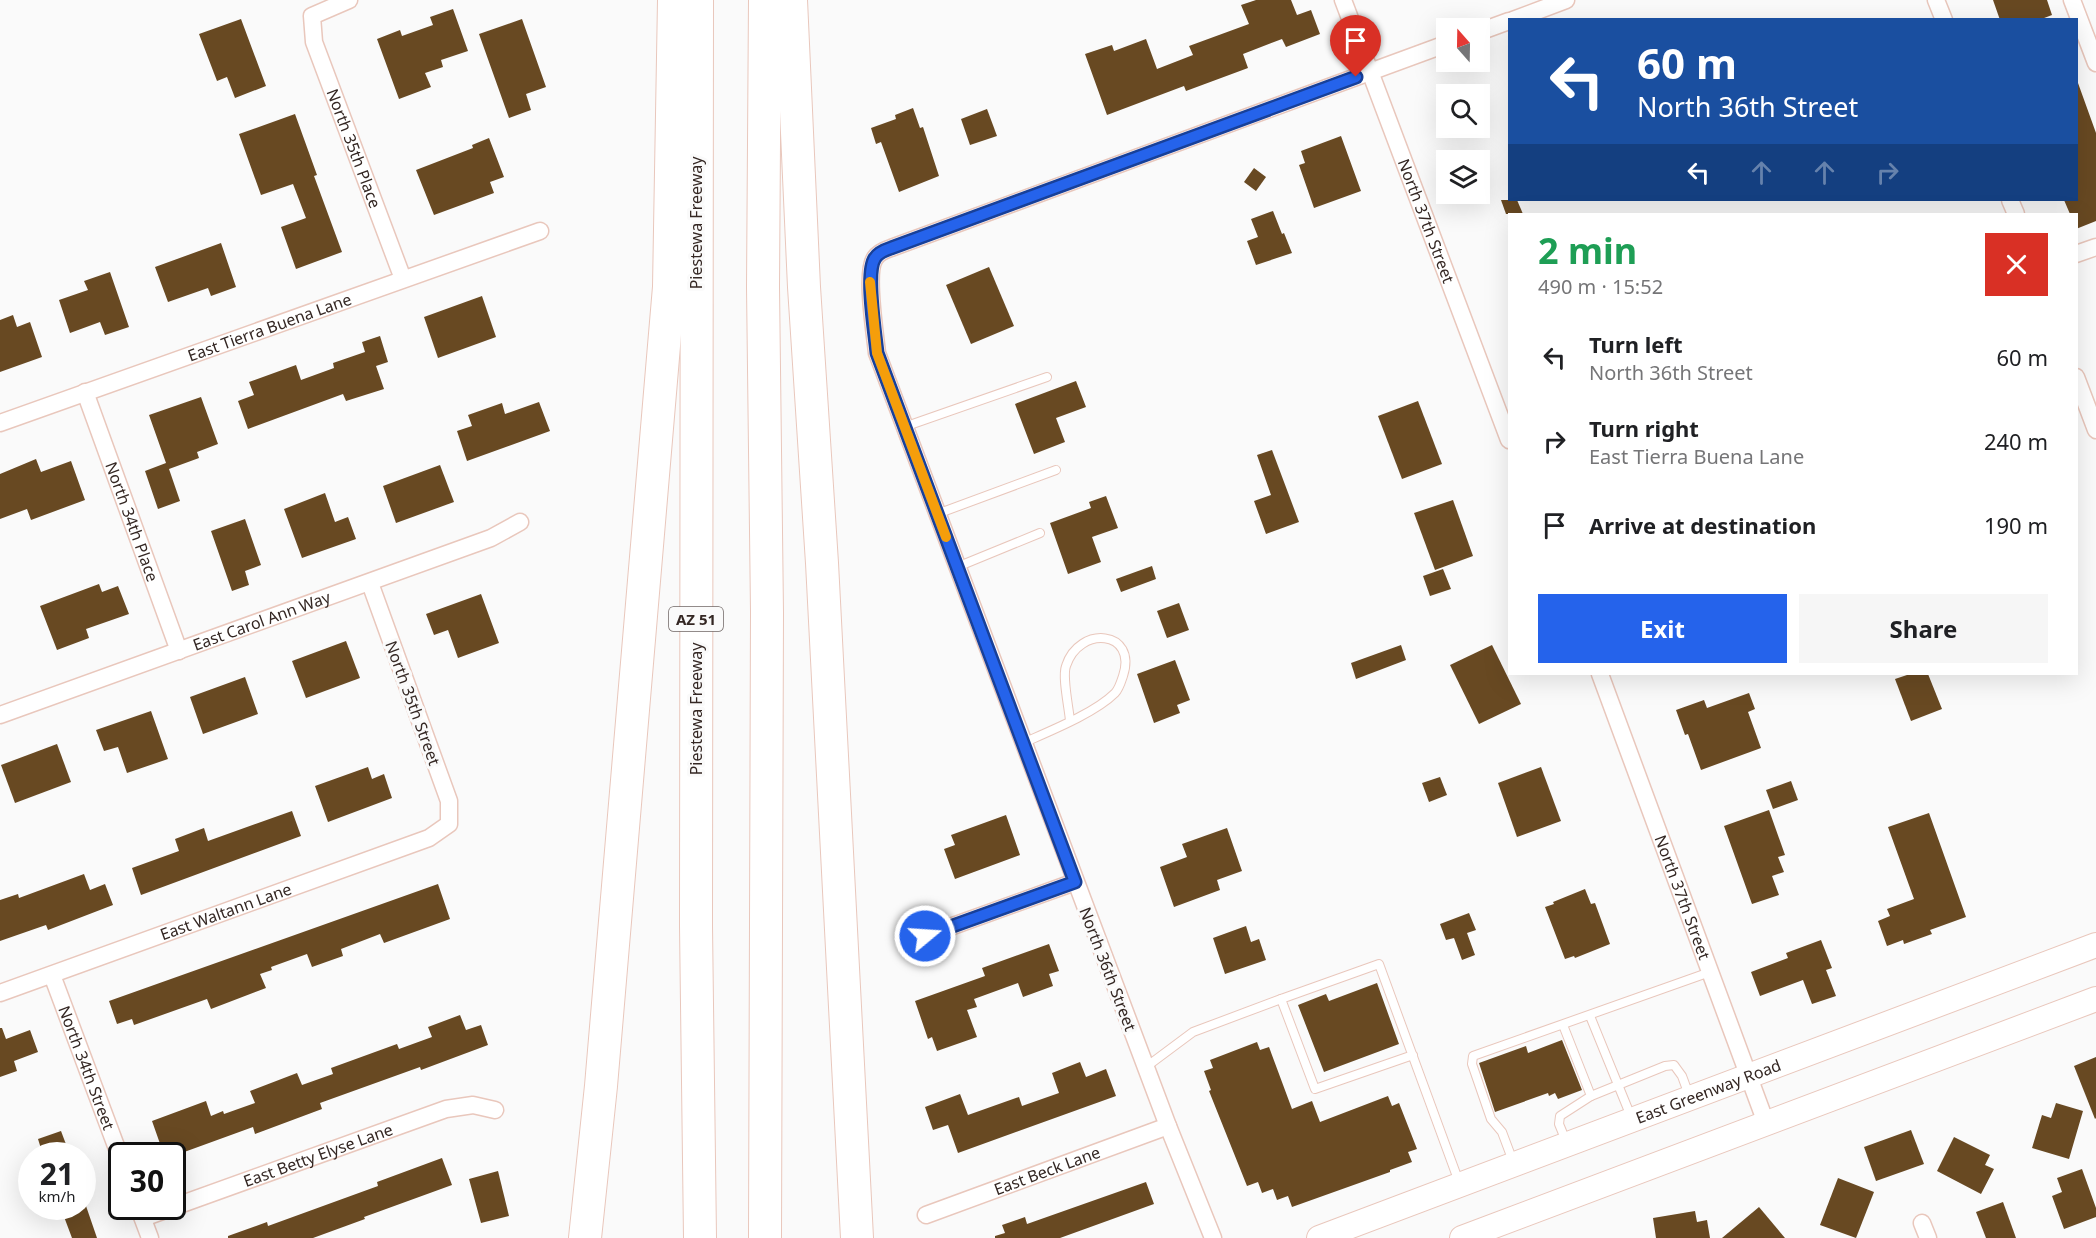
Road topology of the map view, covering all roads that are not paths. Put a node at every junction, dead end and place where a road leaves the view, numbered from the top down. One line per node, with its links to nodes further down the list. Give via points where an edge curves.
1 (349, 0): 21 (street, North 35th Place, via 312,15 314,42)
2 (674, 0): 70 (highway, via 669,287)
3 (697, 0): 71 (highway, Piestewa Freeway / AZ 51, via 696,914)
4 (765, 0): 72 (highway)
5 (791, 0): 68 (highway)
6 (1343, 0): 17 (street, North 37th Street)
7 (1566, 0): 10 (street)
8 (1936, 0): 11 (street)
9 (2072, 0): 13 (street)
10 (1516, 18)
11 (1943, 18)
12 (1508, 21): 14 (street)
13 (2090, 27): 16 (street)
14 (1490, 28)
15 (1436, 48): 17 (street)
16 (2096, 63)
17 (1370, 72): 26 (street, North 36th Street, via 875,257 870,278 877,353); 28 (street, North 37th Street)
18 (540, 231): 21 (street, East Tierra Buena Lane)
19 (2096, 247): 20 (street)
20 (2078, 253)
21 (403, 279): 24 (street, East Tierra Buena Lane)
22 (1047, 377): 26 (lane)
23 (2078, 384): 27 (street)
24 (85, 392): 25 (street, East Tierra Buena Lane); 35 (street, North 34th Place)
25 (0, 423)
26 (904, 427): 30 (street, North 36th Street)
27 (2096, 430)
28 (1508, 437)
29 (1056, 470): 30 (lane)
30 (937, 514): 33 (street, North 36th Street)
31 (520, 522): 34 (street, East Carol Ann Way, via 491,538)
32 (1040, 533): 33 (lane)
33 (957, 567): 39 (street, North 36th Street)
34 (370, 583): 35 (street, East Carol Ann Way); 40 (street, North 35th Street, via 449,801)
35 (179, 651): 37 (street, East Carol Ann Way)
36 (1600, 675): 44 (street, North 37th Street)
37 (0, 715)
38 (1070, 721): 38 (lane, via 1118,691 1125,670 1124,654 1106,637 1091,639 1076,650 1065,667); 39 (lane)
39 (1023, 743): 41 (street, North 36th Street)
40 (449, 824): 45 (street, East Waltann Lane, via 429,838)
41 (1075, 882): 42 (street); 52 (street, North 36th Street)
42 (925, 936)
43 (2096, 945): 53 (main road, East Greenway Road)
44 (1710, 972): 49 (lane); 53 (street, North 37th Street)
45 (52, 975): 46 (street, East Waltann Lane); 61 (street, North 34th Street)
46 (0, 993)
47 (1281, 999): 51 (lane, via 1315,1089); 51 (lane, via 1379,964); 52 (lane, via 1193,1032)
48 (2096, 999): 59 (main road)
49 (1590, 1016): 50 (lane); 54 (lane)
50 (1563, 1025): 55 (lane); 63 (lane, via 1473,1056 1472,1064 1491,1119 1502,1132)
51 (1413, 1055): 64 (lane)
52 (1146, 1068): 60 (street, North 36th Street)
53 (1749, 1076): 56 (main road, East Greenway Road); 59 (street, North 37th Street)
54 (1618, 1086): 55 (lane); 56 (lane, via 1674,1065); 58 (lane)
55 (1591, 1096): 62 (lane, via 1560,1116 1559,1124)
56 (1690, 1098): 58 (main road, East Greenway Road)
57 (495, 1110): 65 (street, East Betty Elyse Lane, via 473,1105 446,1109)
58 (1632, 1120): 62 (main road, East Greenway Road)
59 (1766, 1123): 75 (main road)
60 (1168, 1126): 66 (street, East Beck Lane); 73 (street, North 36th Street)
61 (115, 1142)
62 (1568, 1145): 63 (main road, East Greenway Road)
63 (1514, 1165): 64 (main road, East Greenway Road)
64 (1461, 1185): 74 (main road, East Greenway Road)
65 (186, 1197)
66 (926, 1215)
67 (143, 1220): 69 (street)
68 (857, 1237)
69 (150, 1238)
70 (585, 1238)
71 (700, 1238)
72 (765, 1238)
73 (1213, 1238)
74 (1319, 1238)
75 (1462, 1238)

